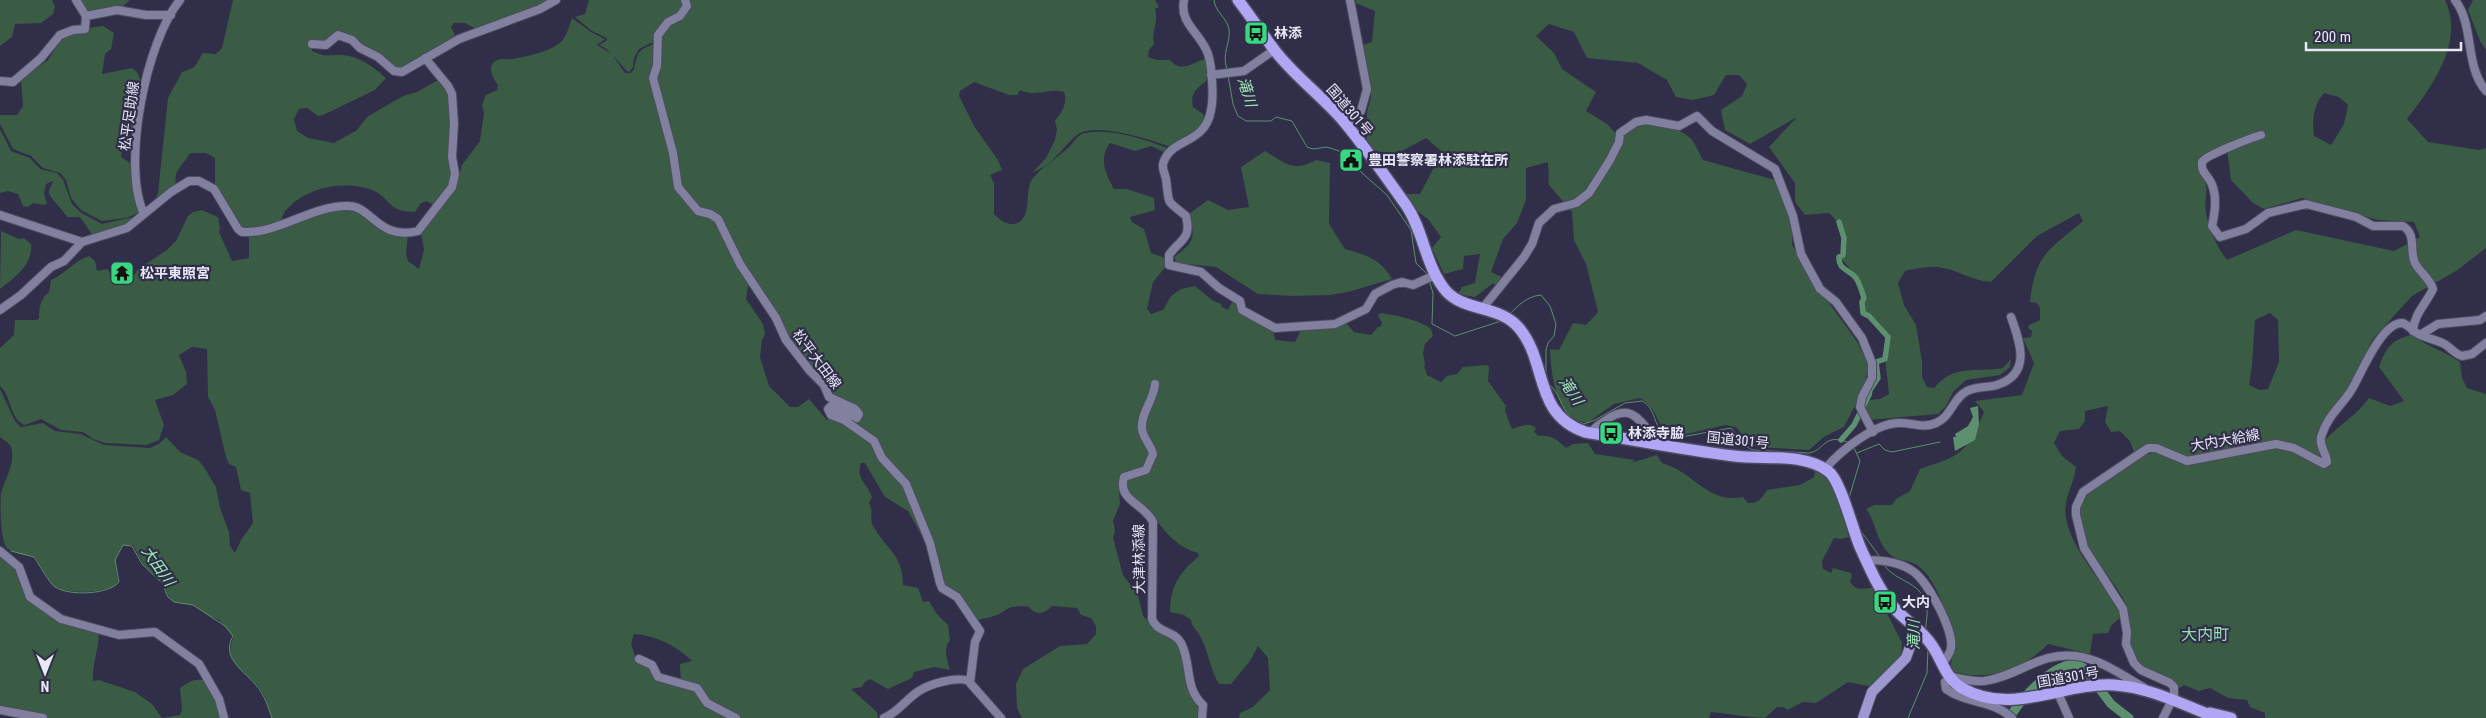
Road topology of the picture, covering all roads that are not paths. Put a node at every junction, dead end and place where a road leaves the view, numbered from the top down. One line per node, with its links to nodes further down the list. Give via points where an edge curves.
1 (76, 0): 10 (street)
2 (180, 0): 9 (street, 松平足助線)
3 (556, 0): 13 (street, via 459,39)
4 (685, 0): 41 (street, 松平大田線, via 687,6 680,16 668,22 658,37 653,78 673,153 678,186 698,211 718,219 786,340 824,385 829,397 859,414 852,418 831,406 828,409 831,415 874,441 882,458 906,484 930,543 942,588 957,597 980,631 975,642)
5 (1184, 0): 14 (street, via 1182,8 1186,21 1207,52)
6 (1238, 0): 12 (highway, 国道301号)
7 (1350, 0): 17 (street, via 1367,89 1360,111)
8 (2454, 0): 16 (street, via 2464,16 2471,56)
9 (171, 15): 10 (street, via 117,10); 19 (street, 松平足助線, via 149,68 135,144 138,197)
10 (86, 16): 15 (street, via 84,29 60,35 41,58 13,82)
11 (312, 44): 13 (street, via 326,45 338,35 352,40 398,72)
12 (1274, 50): 14 (street, via 1247,70); 17 (highway, 国道301号)
13 (425, 58): 19 (street, via 452,94 455,174 452,187 418,230 392,230 376,223 358,207 346,206 305,216 272,230 242,232 214,189 193,180 170,192)
14 (1211, 75): 22 (street, via 1212,109 1208,121 1196,138 1171,149 1163,167 1168,200 1186,216 1188,225 1185,239 1169,255 1169,265 1206,275 1240,301 1242,310 1272,327 1335,324 1366,309 1376,294 1392,285 1402,282 1413,285)
15 (0, 81)
16 (2486, 91)
17 (1347, 127): 22 (highway, 国道301号, via 1407,207)
18 (2261, 135): 27 (street, via 2206,156 2202,162 2202,170 2210,179 2214,198 2216,211 2212,226 2220,237 2246,228 2268,213 2306,204 2356,217 2373,226 2403,226 2412,238 2415,262 2430,279 2433,289 2416,315)
19 (144, 214): 21 (street, via 127,228)
20 (0, 215): 21 (street)
21 (82, 242): 24 (street, via 64,261 51,267)
22 (1435, 275): 23 (highway, 国道301号, via 1451,296)
23 (1482, 309): 31 (street, via 1524,257 1542,219 1554,209 1576,203 1589,193 1610,160 1620,133 1641,120 1679,126 1697,116 1712,131 1775,169 1793,216 1801,254 1820,289 1836,302 1862,338 1870,357 1873,374 1860,408); 32 (highway, 国道301号, via 1504,316 1516,325 1526,338 1556,414 1568,425)
24 (0, 310)
25 (2486, 316): 28 (street, via 2474,321 2438,324)
26 (2011, 318): 31 (street, via 2022,351 2018,367 2007,380 1964,393 1948,414 1934,424 1892,423)
27 (2413, 331): 28 (street); 44 (street, 大内大給線, via 2400,324 2386,332 2374,348 2352,390 2335,409 2324,429 2321,449 2327,462 2324,464 2294,448 2276,444 2187,461 2156,448 2148,448 2083,492 2076,507 2082,542 2123,609 2129,654 2141,670 2172,684 2175,690)
28 (2420, 336): 29 (street, via 2445,344 2462,356 2472,354)
29 (2486, 343)
30 (1155, 384): 53 (street, 大津林添線, via 1154,396 1142,423 1153,454 1146,470 1124,477 1123,491 1126,497 1144,509 1152,522 1152,619 1158,630 1174,636 1182,645 1193,694 1203,705)
31 (1873, 432): 34 (street, via 1847,448)
32 (1592, 434): 33 (highway, 国道301号); 33 (street, via 1595,427 1614,414 1628,412 1636,416)
33 (1657, 444): 34 (highway, 国道301号, via 1746,458 1802,460)
34 (1825, 469): 36 (highway, 国道301号, via 1836,481)
35 (0, 550): 49 (street, via 19,567 30,597 61,619 125,635 155,632 199,664 218,699)
36 (1871, 560): 37 (highway, 国道301号, via 1890,603); 39 (street, via 1913,571 1926,583 1936,600 1952,646)
37 (1923, 633): 39 (highway, 国道301号); 54 (main road, via 1912,641 1906,658 1872,692)
38 (639, 659): 50 (street, via 652,665 658,677 697,688 707,703)
39 (1942, 665): 40 (highway, 国道301号)
40 (1947, 679): 42 (street, via 1983,681 2046,658 2075,656 2109,668); 43 (highway, 国道301号, via 1968,691 1999,699 2039,698); 46 (street, via 1946,689 1952,693 1996,706)
41 (969, 681): 51 (street, via 960,679 923,689); 52 (street)
42 (2145, 691): 43 (highway, 国道301号, via 2103,685); 44 (highway, 国道301号)
43 (2058, 693): 55 (street)
44 (2172, 701): 47 (highway, 国道301号); 56 (street)
45 (0, 710): 48 (street)
46 (2010, 716)
47 (2214, 717): 57 (highway, 国道301号, via 2216,713)
48 (43, 718)
49 (224, 718)
50 (736, 718)
51 (884, 718)
52 (1001, 718)
53 (1202, 718)
54 (1863, 718)
55 (2069, 718)
56 (2163, 718)
57 (2232, 718)

